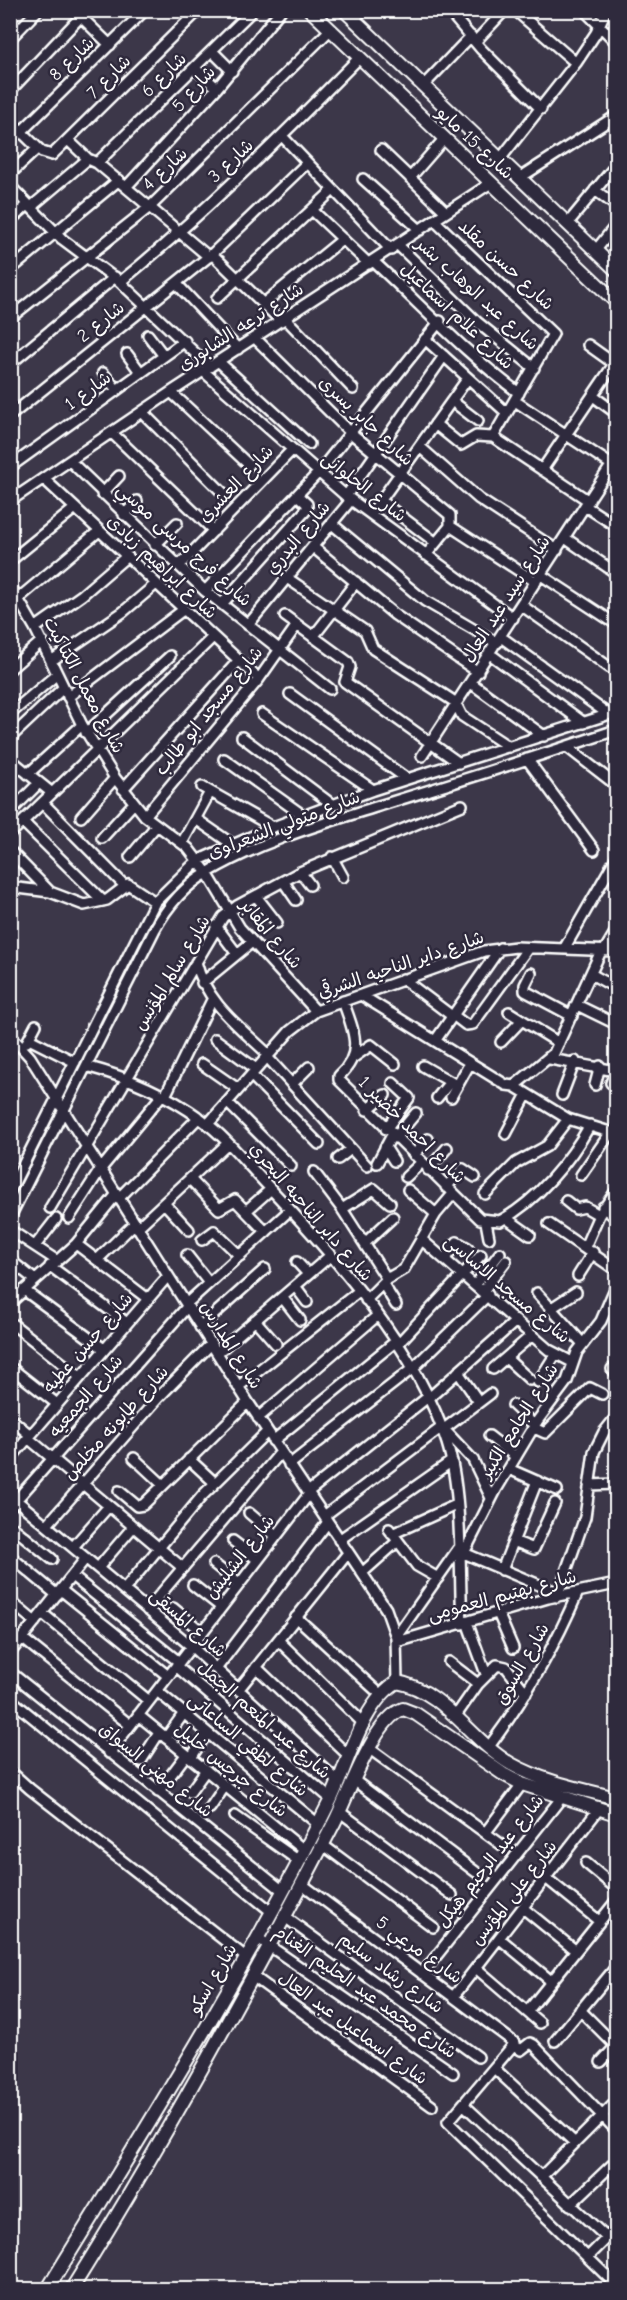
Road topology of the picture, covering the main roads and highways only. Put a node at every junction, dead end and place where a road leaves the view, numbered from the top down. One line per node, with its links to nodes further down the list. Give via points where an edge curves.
1 (310, 10): 5 (main road, شارع 15 مايو)
2 (344, 10): 3 (main road, شارع 15 مايو)
3 (358, 15): 4 (main road, شارع 15 مايو, via 423,85)
4 (616, 270)
5 (616, 302)
6 (616, 1798): 8 (main road, شارع اسكو, via 528,1773 488,1748 422,1689 397,1682 381,1695 247,1958)
7 (616, 1814): 9 (main road, شارع اسكو, via 522,1784 416,1714 403,1708 392,1712 378,1732 254,1977 118,2215)
8 (47, 2289)
9 (71, 2289)

